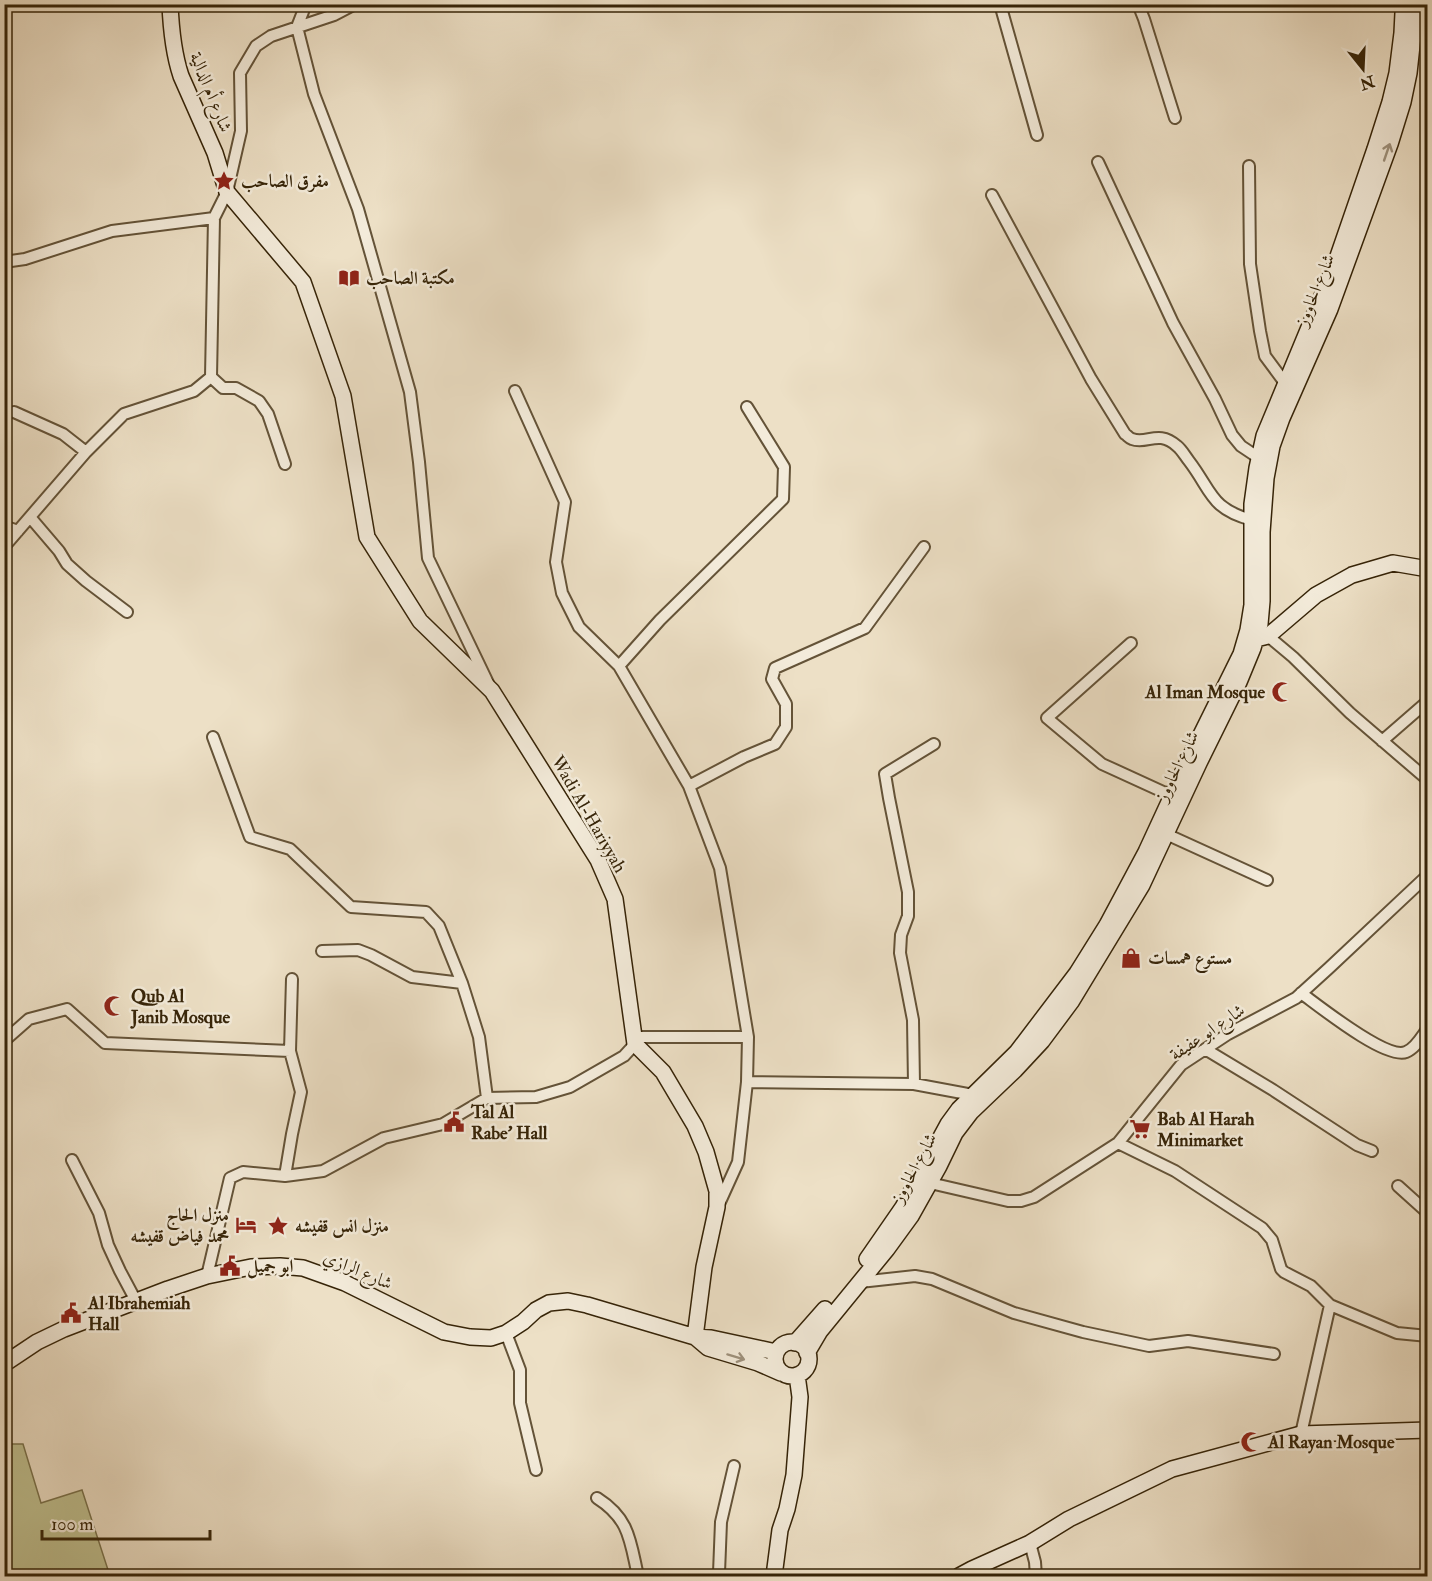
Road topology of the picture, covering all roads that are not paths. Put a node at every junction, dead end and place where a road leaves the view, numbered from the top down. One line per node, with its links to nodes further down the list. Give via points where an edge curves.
1 (170, 4): 13 (main road, شارع أم الدالية, via 176,63 215,153)
2 (306, 4): 8 (street)
3 (355, 4): 8 (street)
4 (1000, 4): 10 (street)
5 (1138, 4): 9 (street)
6 (1404, 4): 18 (main road, via 1390,102 1335,265)
7 (1414, 4): 33 (main road, شارع الحاووز, one-way to 7, via 1262,601 1266,478 1272,446 1330,309 1390,144 1408,73)
8 (297, 27): 13 (street, via 256,46 240,73 241,131); 36 (street, via 314,94 357,209 410,392 428,558)
9 (1175, 118)
10 (1037, 135)
11 (1098, 162): 23 (street, via 1173,323 1232,435)
12 (1249, 166): 18 (street, via 1250,264 1260,331 1265,356)
13 (227, 192): 15 (street); 36 (main road, Wadi Al-Hariyyah, via 303,282 343,396 367,537 420,621)
14 (992, 195): 26 (street, via 1125,434 1140,440 1166,438 1178,447 1223,509)
15 (214, 218): 16 (street, via 112,231 25,260); 17 (street)
16 (4, 262)
17 (211, 377): 22 (street, via 194,391 124,414); 24 (street, via 222,388 236,388 259,401 268,414)
18 (1285, 383): 23 (main road)
19 (515, 391): 35 (street, via 565,502 556,562 562,593 579,627)
20 (747, 407): 35 (street, via 784,467 783,499)
21 (14, 412): 22 (street, via 63,434)
22 (86, 453): 25 (street)
23 (1259, 458): 26 (main road)
24 (285, 464)
25 (30, 518): 28 (street); 32 (street, via 67,564)
26 (1252, 520): 33 (main road)
27 (4, 526): 28 (street)
28 (18, 531): 29 (street)
29 (4, 547)
30 (924, 547): 42 (street, via 865,628 775,668 772,679 786,704 786,726 775,744)
31 (1428, 569): 33 (main road, via 1393,563 1352,575 1316,595)
32 (127, 612)
33 (1256, 638): 39 (street, via 1293,657); 43 (main road, via 1241,654); 44 (main road, شارع الحاووز)
34 (1131, 643): 43 (street, via 1047,718 1102,764)
35 (619, 666): 42 (street)
36 (492, 691): 54 (main road, Wadi Al-Hariyyah, via 598,860 615,899)
37 (1428, 701): 39 (street)
38 (213, 737): 49 (street, via 250,837 290,849 351,907 426,912 439,926)
39 (1383, 741): 41 (street)
40 (934, 744): 58 (street, via 885,774 908,892 908,916 900,953 913,1020)
41 (1428, 780)
42 (689, 786): 52 (street, via 720,868)
43 (1172, 796): 59 (main road, via 1146,852 1077,973 1017,1052)
44 (1166, 834): 46 (street); 65 (main road, شارع الحاووز, via 1142,885 1071,1002 1042,1041 955,1133)
45 (1428, 875): 50 (street, شارع ابو عفيفة)
46 (1267, 880)
47 (322, 951): 49 (street, via 358,950 412,977)
48 (292, 979): 56 (street)
49 (462, 983): 60 (street, via 479,1037)
50 (1301, 993): 51 (street, via 1341,1024 1394,1053 1411,1049); 55 (street, شارع ابو عفيفة)
51 (1428, 1028)
52 (748, 1037): 54 (street); 57 (street)
53 (4, 1041): 56 (street, via 29,1019 67,1009 105,1042)
54 (635, 1041): 60 (street, via 624,1056 570,1087 536,1097); 67 (main road, via 663,1072 695,1126 714,1176)
55 (1205, 1049): 61 (street, شارع ابو عفيفة, via 1181,1065); 62 (street)
56 (290, 1051): 64 (street, via 301,1098)
57 (747, 1082): 58 (street); 67 (street, via 738,1162)
58 (914, 1084): 59 (street)
59 (973, 1095): 76 (main road, via 948,1124 903,1207 867,1259)
60 (487, 1098): 64 (street, via 443,1124 384,1138 323,1172)
61 (1118, 1143): 65 (street, شارع ابو عفيفة, via 1028,1200 1008,1201); 72 (street, via 1175,1171 1262,1228 1272,1240 1281,1269 1311,1286)
62 (1372, 1151)
63 (72, 1160): 71 (street)
64 (285, 1176): 69 (street, via 243,1172 230,1178)
65 (930, 1183): 70 (main road, شارع الحاووز, via 911,1216)
66 (1398, 1186): 68 (street)
67 (717, 1207): 75 (main road)
68 (1428, 1213)
69 (207, 1276): 71 (main road, شارع الرازي); 73 (main road, شارع الرازي, via 251,1267 303,1268 345,1283 444,1332 491,1338)
70 (860, 1282): 78 (main road, شارع الحاووز); 79 (street, via 922,1276 1014,1313 1083,1332 1149,1346 1188,1341)
71 (136, 1301): 80 (main road, شارع الرازي, via 64,1329)
72 (1330, 1305): 74 (street, via 1397,1333); 84 (street)
73 (506, 1334): 75 (main road, via 549,1303 568,1301); 86 (street, via 520,1370 520,1402)
74 (1428, 1336)
75 (695, 1337): 77 (main road); 81 (main road, one-way to 81, via 708,1348)
76 (795, 1343): 77 (main road, via 784,1344); 78 (main road)
77 (776, 1352): 81 (main road, via 775,1363)
78 (807, 1353): 82 (main road, via 806,1369)
79 (1274, 1354)
80 (4, 1364)
81 (781, 1372): 82 (main road)
82 (797, 1375): 91 (main road, via 800,1397 794,1475 780,1530)
83 (1428, 1430): 84 (main road)
84 (1301, 1434): 88 (main road, via 1172,1469 1069,1519)
85 (734, 1466): 90 (street, via 721,1522)
86 (536, 1470)
87 (597, 1498): 89 (street, via 609,1505 626,1526)
88 (1030, 1543): 92 (main road); 93 (street)
89 (638, 1576)
90 (721, 1576)
91 (774, 1576)
92 (959, 1576)
93 (1036, 1576)

